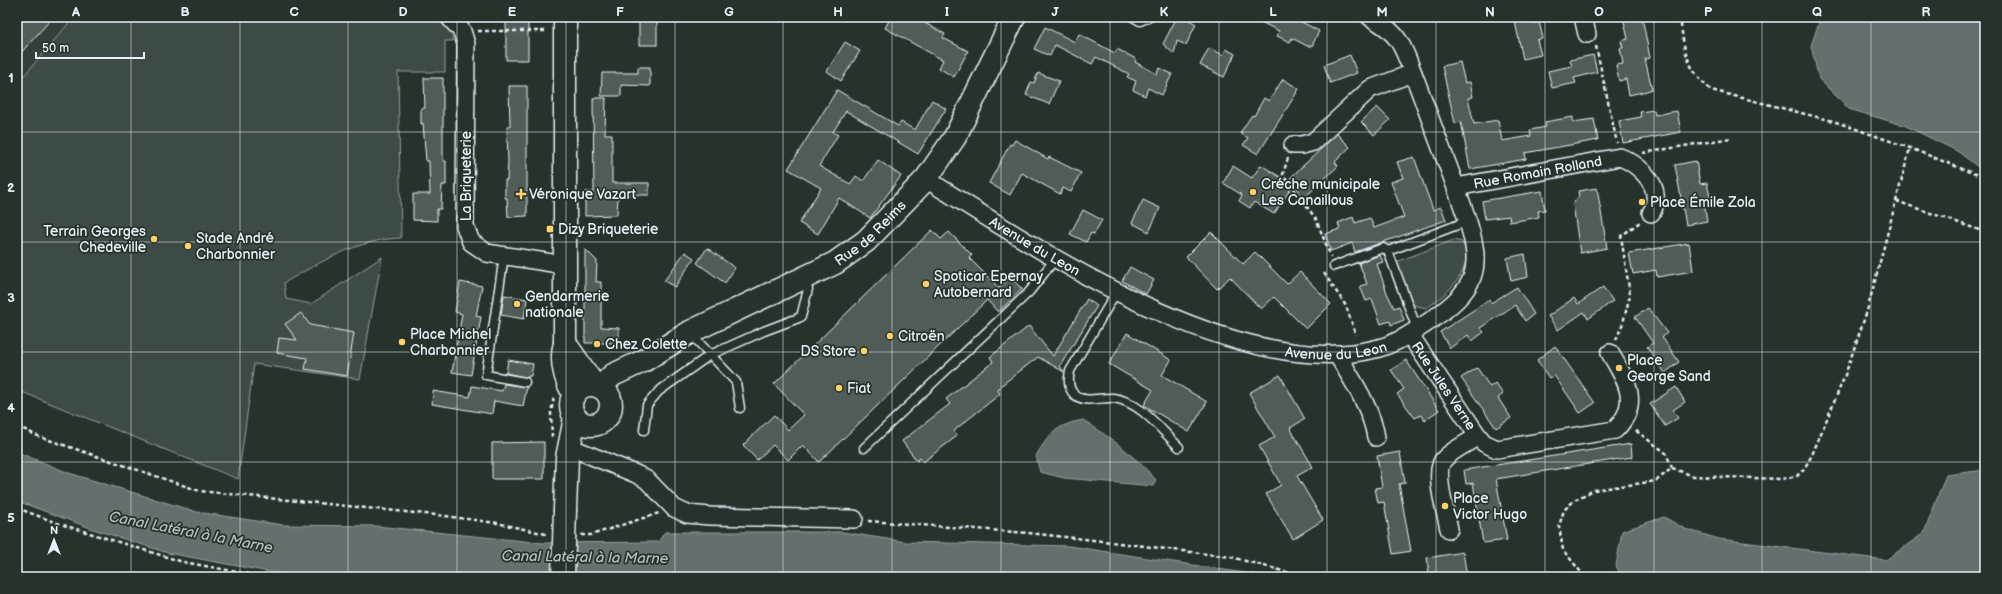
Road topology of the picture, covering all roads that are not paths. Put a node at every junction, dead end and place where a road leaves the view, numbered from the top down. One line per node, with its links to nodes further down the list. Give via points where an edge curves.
1 (449, 17): 16 (street, La Briqueterie, via 462,31 466,44 465,226 471,242 487,253)
2 (1014, 17): 11 (main road, Rue de Reims, via 955,137)
3 (1133, 17): 4 (lane, via 1140,21)
4 (1149, 17)
5 (1370, 17): 9 (street, Avenue du Leon, via 1393,34 1403,49)
6 (1583, 17): 8 (street)
7 (565, 24): 18 (main road)
8 (1587, 34)
9 (1413, 73): 10 (street, via 1370,89 1313,142); 12 (street, Avenue du Leon)
10 (1293, 145)
11 (926, 179): 17 (street, Avenue du Leon); 20 (main road, Rue de Reims, via 866,241 835,263)
12 (1456, 187): 13 (street, Rue Romain Rolland, via 1620,157 1636,165 1650,182 1655,192); 14 (street, Avenue du Leon)
13 (1651, 213)
14 (1468, 222): 15 (lane); 23 (street, Avenue du Leon, via 1476,254 1473,275 1456,300)
15 (1388, 251): 19 (lane, via 1383,248); 23 (lane)
16 (504, 256): 18 (street, La Briqueterie); 29 (lane, via 486,375)
17 (1056, 258): 21 (street, Avenue du Leon); 40 (lane, via 1029,292)
18 (565, 265): 24 (main road)
19 (1334, 266)
20 (805, 277): 22 (main road, Rue de Reims); 27 (lane, via 808,289 801,317 764,330)
21 (1117, 291): 26 (street, Avenue du Leon, via 1204,330 1232,339 1292,351); 39 (lane, via 1070,371 1068,381 1072,392 1078,397 1114,398 1131,404)
22 (690, 332): 27 (lane); 28 (main road, Rue de Reims)
23 (1414, 332): 26 (street, Avenue du Leon, via 1380,348); 38 (street, Rue Jules Verne)
24 (565, 343): 30 (main road); 31 (main road, via 562,353 564,366)
25 (1610, 353): 41 (street, via 1628,384 1630,397 1623,422 1615,430)
26 (1337, 354): 37 (street, via 1367,406 1374,422)
27 (710, 355): 33 (lane, via 736,382); 36 (lane, via 659,391 647,405)
28 (643, 361): 30 (main road, Rue de Reims, via 613,375); 32 (main road, Rue de Reims, via 621,385)
29 (525, 382)
30 (597, 386): 31 (main road, via 586,386); 32 (main road, via 606,392)
31 (574, 395): 34 (main road, via 571,402)
32 (612, 406): 35 (main road, via 610,414)
33 (740, 408)
34 (576, 418): 35 (main road, via 582,423); 44 (main road, via 567,458)
35 (597, 424): 42 (main road)
36 (644, 430)
37 (1376, 436)
38 (1478, 436): 41 (street, Rue Jules Verne, via 1484,443); 43 (street)
39 (1179, 447)
40 (864, 448)
41 (1497, 449): 43 (street)
42 (577, 450): 44 (main road); 45 (street, via 647,480 674,508 687,514)
43 (1444, 458): 46 (street, via 1439,474)
44 (566, 490): 47 (main road, bridge)
45 (854, 519)
46 (1449, 529)
47 (563, 577)

